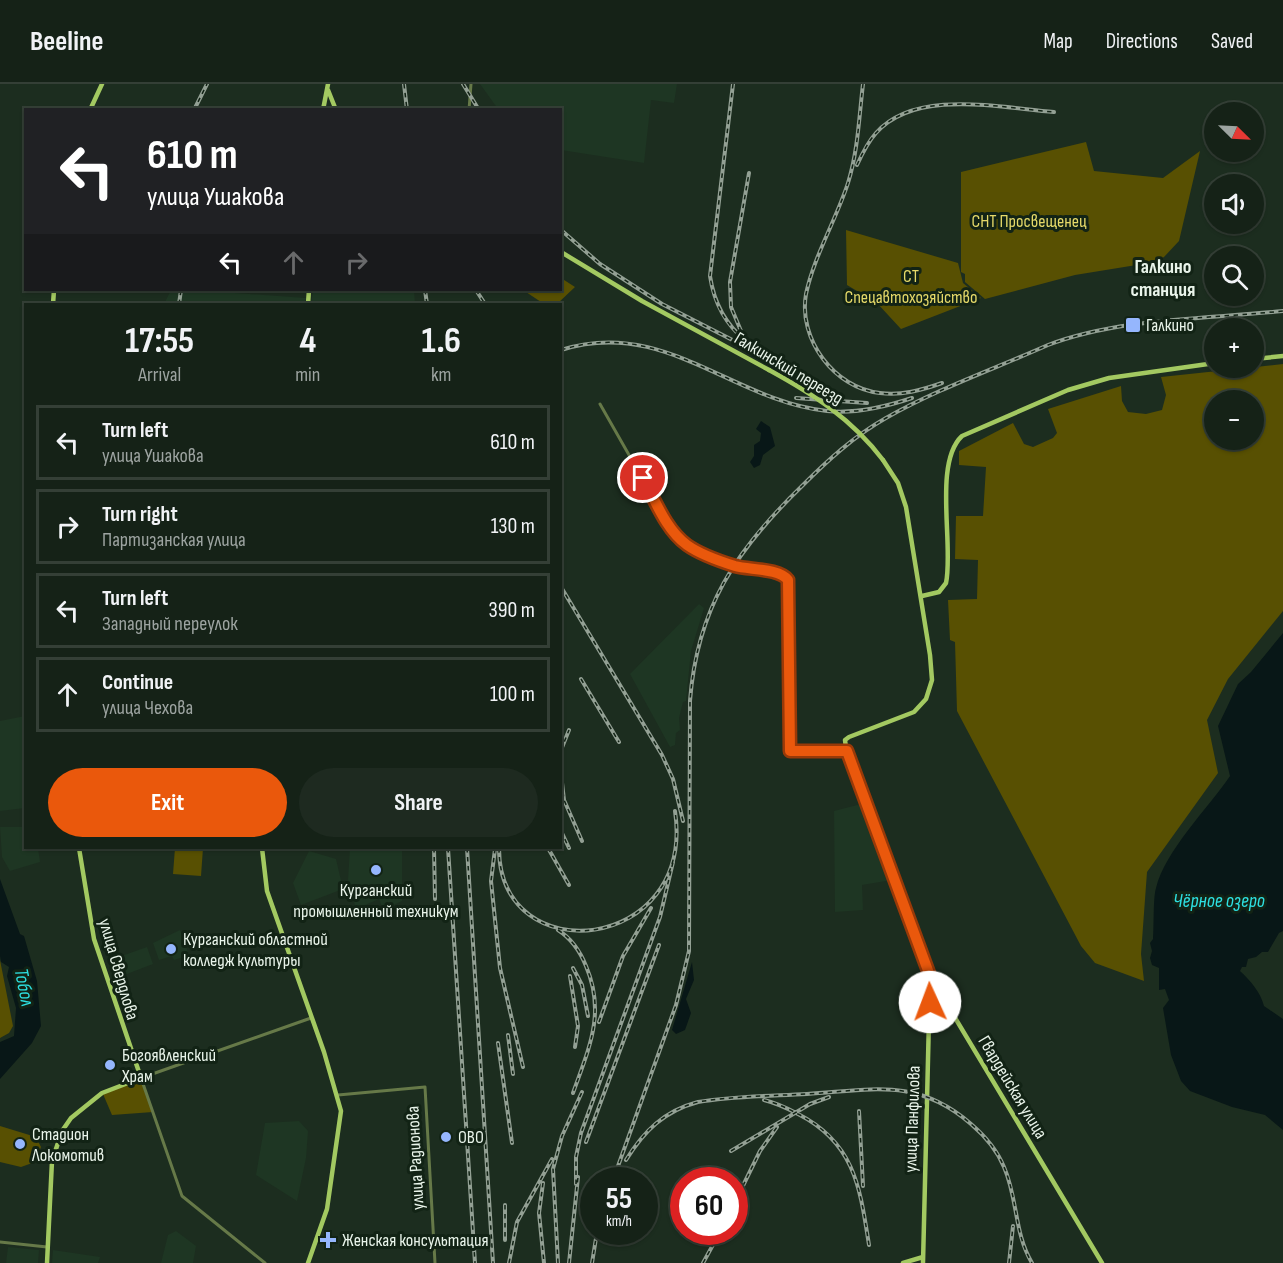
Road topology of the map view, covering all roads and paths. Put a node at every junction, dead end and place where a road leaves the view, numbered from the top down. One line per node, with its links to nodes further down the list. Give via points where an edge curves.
1 (102, 84): 4 (main road)
2 (471, 84): 7 (street)
3 (328, 85): 5 (main road); 6 (main road)
4 (91, 108)
5 (323, 108)
6 (335, 108)
7 (467, 108)
8 (562, 253): 13 (main road, Галкинский переезд, bridge, via 769,370 836,411 858,430 883,460 904,499)
9 (1283, 356): 10 (main road)
10 (1264, 358)
11 (1204, 365): 13 (main road, via 1109,378 1068,390 962,436 953,449 948,470 946,583 936,594)
12 (600, 404): 14 (street, via 670,527 686,544 715,559 786,577 790,587 790,751)
13 (922, 596): 14 (main road, Галкинский переезд, via 932,680 923,703 911,713 849,737 845,740)
14 (847, 751): 17 (main road, Гвардейская улица)
15 (80, 849): 19 (main road, улица Свердлова, via 94,939)
16 (262, 849): 18 (main road, via 267,891)
17 (930, 976): 23 (main road, улица Панфилова); 29 (main road, Гвардейская улица)
18 (311, 1018): 19 (street); 20 (main road)
19 (141, 1078): 22 (main road, via 102,1093 71,1118 62,1131 52,1161); 25 (street, улица Свердлова, via 182,1196)
20 (338, 1095): 26 (main road, via 341,1119 327,1209); 27 (street, улица Радионова, via 425,1087)
21 (0, 1242): 22 (street)
22 (47, 1247): 24 (main road)
23 (923, 1260): 28 (main road)
24 (47, 1263)
25 (265, 1263)
26 (308, 1263)
27 (435, 1263)
28 (903, 1263)
29 (1102, 1263)

